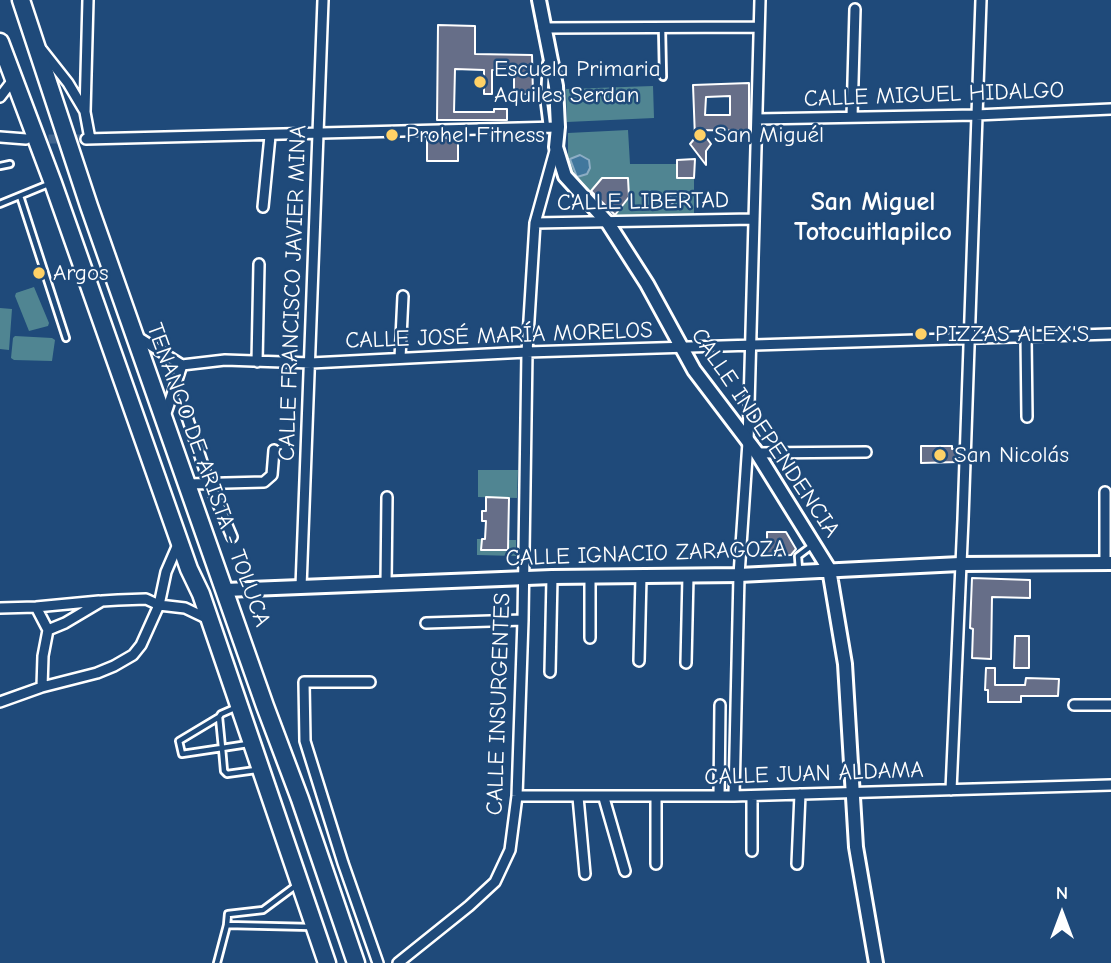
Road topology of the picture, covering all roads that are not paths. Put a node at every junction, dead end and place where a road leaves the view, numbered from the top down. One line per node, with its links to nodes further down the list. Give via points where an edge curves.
1 (21, 0): 11 (highway, TENANGO DE ARISTA - TOLUCA)
2 (88, 0): 17 (street)
3 (323, 0): 22 (street, CALLE FRANCISCO JAVIER MINA)
4 (760, 0): 9 (street)
5 (981, 0): 18 (street)
6 (541, 1): 10 (street, CALLE INDEPENDENCIA)
7 (855, 9): 19 (street)
8 (662, 27): 9 (street); 10 (street); 13 (lane)
9 (759, 27): 20 (street)
10 (543, 28): 21 (street, CALLE INDEPENDENCIA, via 555,86)
11 (33, 37): 17 (street); 38 (highway, TENANGO DE ARISTA - TOLUCA)
12 (0, 42): 14 (highway)
13 (663, 77)
14 (13, 80): 15 (street); 29 (highway)
15 (0, 97)
16 (1111, 109): 18 (street, CALLE MIGUEL HIDALGO)
17 (85, 111): 23 (street, via 88,139)
18 (976, 115): 19 (street, CALLE MIGUEL HIDALGO); 42 (street)
19 (852, 117): 20 (street, CALLE MIGUEL HIDALGO)
20 (757, 119): 33 (street)
21 (552, 127): 22 (street); 26 (street, CALLE INDEPENDENCIA)
22 (318, 133): 23 (street); 48 (street, CALLE FRANCISCO JAVIER MINA)
23 (270, 135): 32 (street)
24 (0, 137): 25 (street)
25 (26, 139)
26 (556, 148): 34 (street, CALLE INSURGENTES); 35 (street, CALLE INDEPENDENCIA, via 565,176)
27 (10, 164): 28 (lane)
28 (0, 166)
29 (53, 183): 30 (lane); 62 (highway)
30 (20, 196): 31 (lane); 41 (lane)
31 (0, 204)
32 (263, 207)
33 (753, 219): 35 (street, CALLE LIBERTAD); 43 (street)
34 (535, 223): 35 (street, CALLE LIBERTAD); 45 (street, CALLE INSURGENTES)
35 (608, 223): 44 (street, CALLE INDEPENDENCIA)
36 (259, 264): 47 (street)
37 (403, 296): 46 (street)
38 (134, 334): 49 (street); 52 (highway, TENANGO DE ARISTA - TOLUCA)
39 (1111, 334): 40 (street, CALLE JOSÉ MARÍA MORELOS)
40 (1026, 337): 42 (street, CALLE JOSÉ MARÍA MORELOS); 51 (street)
41 (66, 338)
42 (969, 339): 43 (street, CALLE JOSÉ MARÍA MORELOS); 65 (street)
43 (751, 346): 44 (street, CALLE JOSÉ MARÍA MORELOS); 53 (street)
44 (681, 348): 45 (street, CALLE JOSÉ MARÍA MORELOS); 53 (street, CALLE INDEPENDENCIA)
45 (527, 352): 46 (street, CALLE JOSÉ MARÍA MORELOS); 72 (street, CALLE INSURGENTES)
46 (400, 359): 48 (street, CALLE JOSÉ MARÍA MORELOS)
47 (257, 362): 48 (street, CALLE JOSÉ MARÍA MORELOS); 49 (street, CALLE JOSÉ MARÍA MORELOS)
48 (311, 363): 75 (street, CALLE FRANCISCO JAVIER MINA)
49 (182, 365): 52 (street)
50 (187, 417): 57 (street)
51 (1027, 417)
52 (164, 419): 58 (highway, TENANGO DE ARISTA - TOLUCA)
53 (748, 442): 56 (street, CALLE INDEPENDENCIA); 68 (street)
54 (274, 450): 57 (street, via 272,475 264,482)
55 (866, 452): 56 (street)
56 (757, 453): 63 (street, CALLE INDEPENDENCIA)
57 (209, 483): 58 (street); 61 (street)
58 (188, 484): 76 (highway, TENANGO DE ARISTA - TOLUCA)
59 (1105, 492): 64 (street)
60 (387, 497): 74 (street)
61 (232, 537)
62 (180, 540): 78 (street); 81 (highway)
63 (814, 544): 66 (street, CALLE INDEPENDENCIA); 67 (lane, via 799,556)
64 (1108, 563): 65 (street, CALLE IGNACIO ZARAGOZA)
65 (960, 564): 66 (street, CALLE IGNACIO ZARAGOZA); 101 (street)
66 (829, 569): 67 (street, CALLE IGNACIO ZARAGOZA); 102 (street, CALLE INDEPENDENCIA, via 845,664)
67 (799, 571): 68 (street, CALLE IGNACIO ZARAGOZA)
68 (739, 575): 70 (street, CALLE IGNACIO ZARAGOZA); 106 (street)
69 (641, 576): 70 (street, CALLE IGNACIO ZARAGOZA); 71 (street, CALLE IGNACIO ZARAGOZA); 86 (street)
70 (688, 576): 87 (street)
71 (590, 577): 73 (street, CALLE IGNACIO ZARAGOZA); 85 (street)
72 (523, 578): 73 (street, CALLE IGNACIO ZARAGOZA); 74 (street, CALLE IGNACIO ZARAGOZA); 82 (street, CALLE INSURGENTES)
73 (552, 578): 88 (street)
74 (386, 583): 75 (street, CALLE IGNACIO ZARAGOZA)
75 (301, 587): 76 (street, CALLE IGNACIO ZARAGOZA)
76 (225, 590): 121 (highway, TENANGO DE ARISTA - TOLUCA)
77 (102, 601): 78 (street, via 146,599); 79 (street); 84 (street)
78 (159, 605): 81 (street, via 185,608); 90 (street, via 133,654 97,673)
79 (36, 607): 80 (street); 84 (street)
80 (0, 608)
81 (209, 619): 95 (highway)
82 (523, 620): 83 (street); 104 (street, CALLE INSURGENTES)
83 (426, 623)
84 (48, 630): 90 (street)
85 (590, 638)
86 (639, 660)
87 (686, 663)
88 (550, 672)
89 (370, 682): 122 (street, via 304,682 304,724 316,779)
90 (42, 687): 91 (street)
91 (0, 702)
92 (720, 705): 105 (street)
93 (1074, 705): 94 (street)
94 (1111, 705)
95 (238, 707): 96 (lane); 97 (highway)
96 (219, 717): 98 (lane); 98 (lane, via 179,744 183,755)
97 (251, 744): 98 (lane); 99 (highway)
98 (222, 748): 99 (lane, via 227,774)
99 (260, 769): 116 (highway)
100 (1111, 785): 101 (street, CALLE JUAN ALDAMA)
101 (951, 790): 102 (street, CALLE JUAN ALDAMA)
102 (852, 793): 103 (street, CALLE JUAN ALDAMA); 124 (street, CALLE INDEPENDENCIA, via 856,847)
103 (800, 794): 107 (street, CALLE JUAN ALDAMA); 113 (street)
104 (517, 796): 108 (street, CALLE JUAN ALDAMA); 123 (street, CALLE INSURGENTES, via 510,850 495,882)
105 (719, 796): 106 (street, CALLE JUAN ALDAMA); 109 (street, CALLE JUAN ALDAMA)
106 (734, 796): 107 (street, CALLE JUAN ALDAMA)
107 (752, 796): 111 (street)
108 (578, 797): 110 (street, CALLE JUAN ALDAMA); 115 (street)
109 (656, 797): 110 (street, CALLE JUAN ALDAMA); 112 (street)
110 (604, 798): 114 (street)
111 (752, 851)
112 (656, 864)
113 (797, 864)
114 (625, 871)
115 (585, 874)
116 (299, 883): 117 (lane, via 263,910 228,914); 118 (highway)
117 (227, 925): 118 (lane); 119 (lane)
118 (315, 928): 120 (highway)
119 (217, 963)
120 (327, 963)
121 (356, 963)
122 (378, 963)
123 (398, 963)
124 (876, 963)

